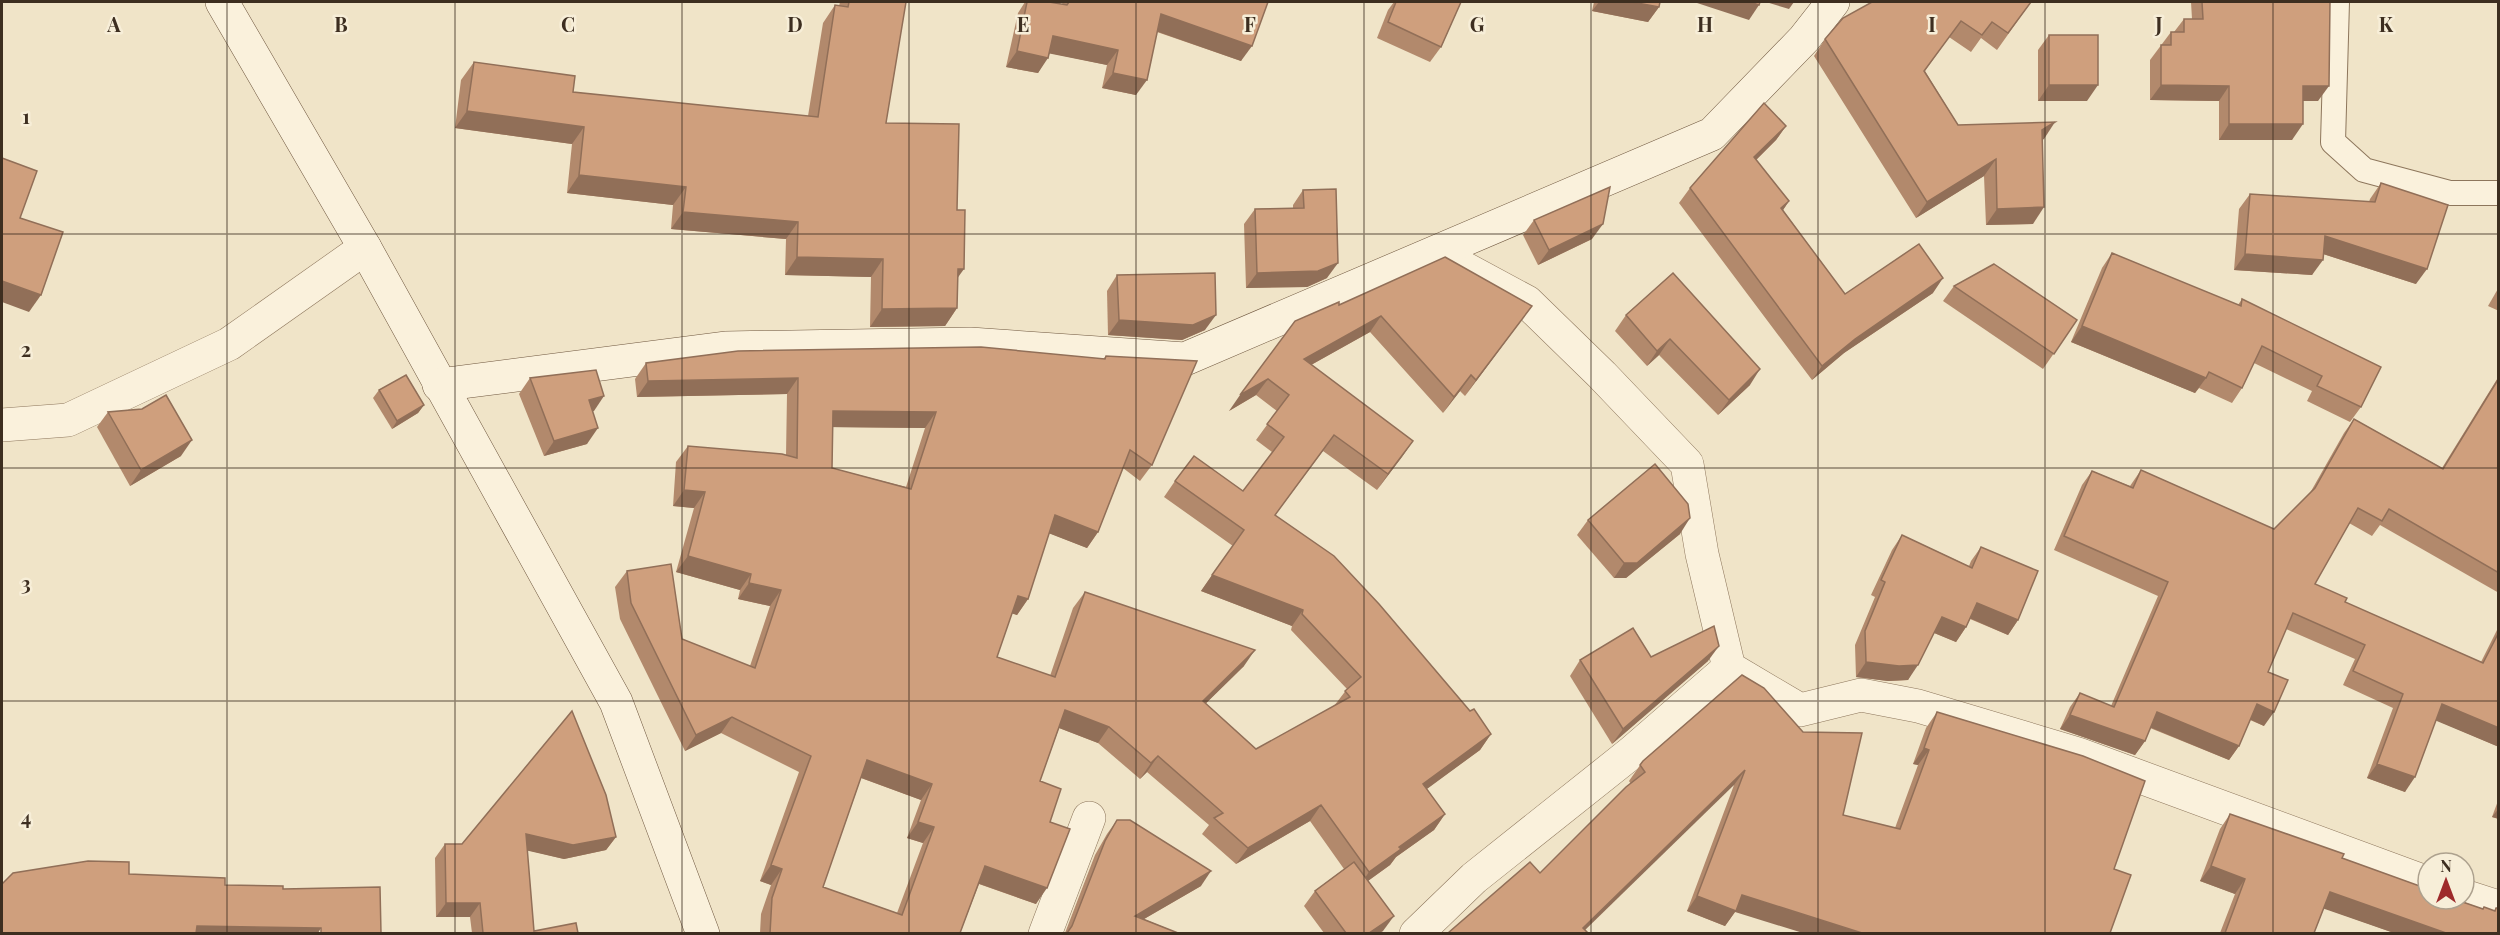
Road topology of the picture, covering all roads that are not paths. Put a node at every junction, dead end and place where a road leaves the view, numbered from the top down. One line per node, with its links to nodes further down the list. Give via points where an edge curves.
1 (222, 2): 5 (street)
2 (1833, 2): 6 (street, via 1804,39 1712,134)
3 (2337, 2): 4 (lane, via 2333,142 2364,170 2450,193)
4 (2499, 193)
5 (365, 248): 7 (street); 8 (street, via 229,344 68,420)
6 (1436, 253): 7 (street, via 1185,359 970,344 725,348); 9 (street, via 1527,302 1686,464)
7 (440, 386): 14 (street, via 616,702)
8 (2, 425)
9 (1729, 668): 11 (street, via 1800,710 1861,695 1918,706 2078,754); 16 (street, via 1631,753 1474,878)
10 (1089, 818): 15 (street)
11 (2416, 879)
12 (2476, 900): 13 (street)
13 (2499, 907)
14 (703, 933)
15 (1045, 933)
16 (1416, 933)

